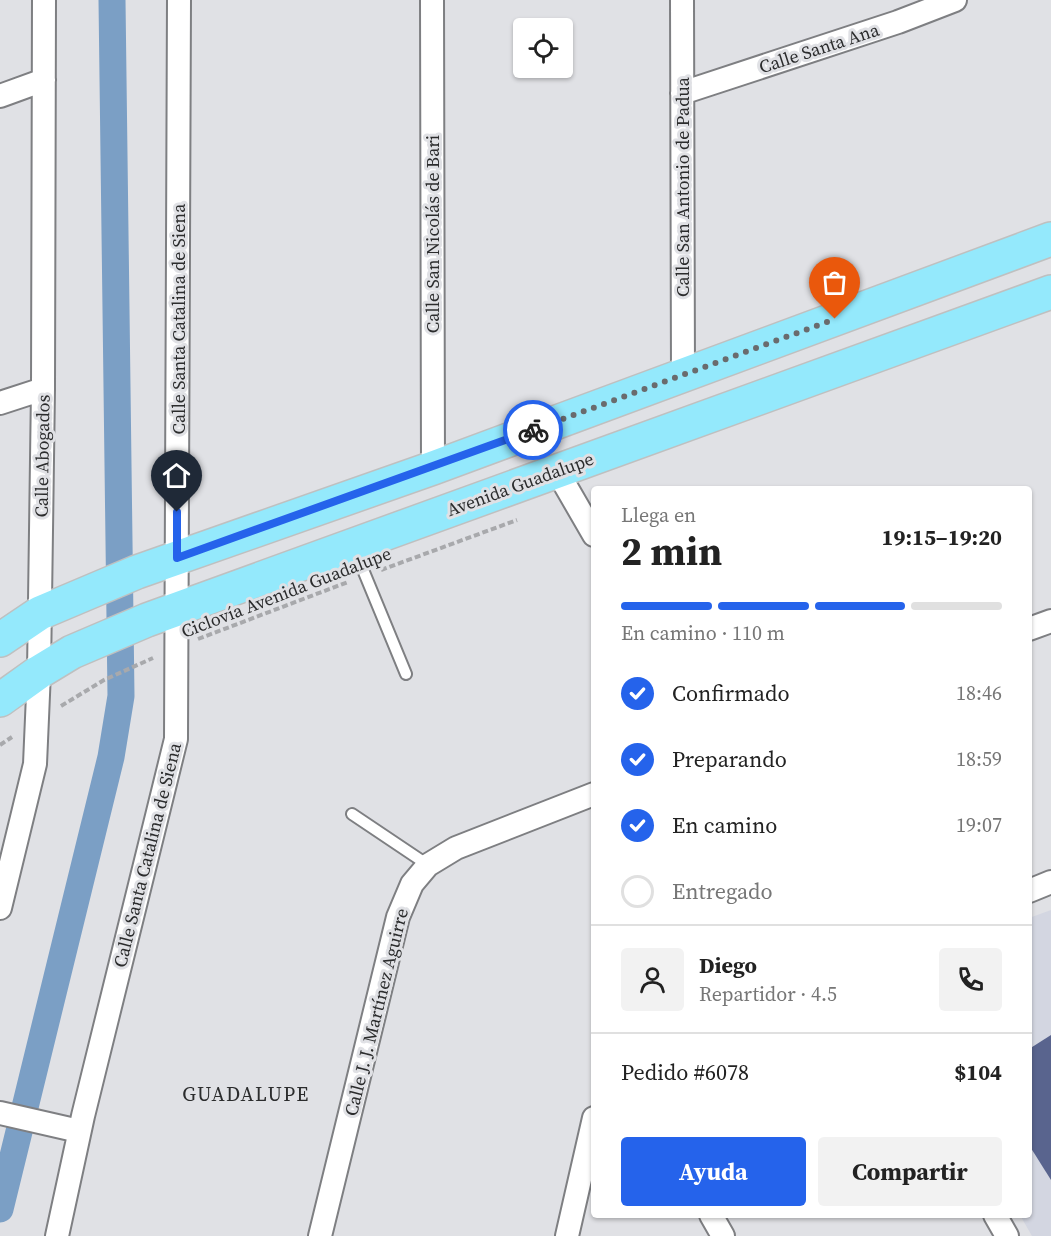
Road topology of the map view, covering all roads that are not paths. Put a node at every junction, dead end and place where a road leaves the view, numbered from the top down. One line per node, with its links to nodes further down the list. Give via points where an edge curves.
1 (44, 0): 6 (street, Calle Abogados)
2 (179, 0): 18 (street, Calle Santa Catalina de Siena)
3 (432, 0): 14 (street, Calle San Nicolás de Bari)
4 (682, 0): 7 (street, Calle San Antonio de Padua)
5 (954, 0): 7 (street, Calle Santa Ana)
6 (44, 80): 8 (street); 12 (street, Calle Abogados)
7 (682, 93): 11 (street, Calle San Antonio de Padua)
8 (0, 96)
9 (1051, 239): 11 (main road)
10 (1051, 292): 15 (main road, Avenida Guadalupe)
11 (683, 375): 14 (main road)
12 (43, 389): 13 (street); 19 (street, Calle Abogados)
13 (0, 403)
14 (433, 468): 18 (main road)
15 (557, 471): 16 (street); 17 (main road, Avenida Guadalupe)
16 (591, 530)
17 (352, 545): 20 (main road, Avenida Guadalupe); 25 (lane)
18 (177, 558): 19 (main road); 20 (street, Calle Santa Catalina de Siena)
19 (53, 607): 23 (main road); 24 (street, Calle Abogados)
20 (177, 608): 24 (main road, Avenida Guadalupe, via 72,652); 34 (street, Calle Santa Catalina de Siena, via 176,739)
21 (1051, 621): 22 (street)
22 (1032, 628)
23 (0, 640)
24 (39, 672): 26 (main road, Avenida Guadalupe); 32 (street, Calle Abogados, via 35,764)
25 (406, 674)
26 (0, 700)
27 (591, 795): 29 (street, Calle J. J. Martínez Aguirre, via 456,848)
28 (352, 814): 29 (lane)
29 (428, 865): 39 (street, Calle J. J. Martínez Aguirre, via 412,884 398,917)
30 (1051, 882): 31 (street)
31 (1032, 890)
32 (0, 908)
33 (0, 1113): 34 (street)
34 (80, 1131): 38 (street, Calle Santa Catalina de Siena)
35 (591, 1131): 40 (street)
36 (713, 1218): 41 (street)
37 (997, 1218): 42 (street)
38 (57, 1236)
39 (320, 1236)
40 (567, 1236)
41 (723, 1236)
42 (1007, 1236)

